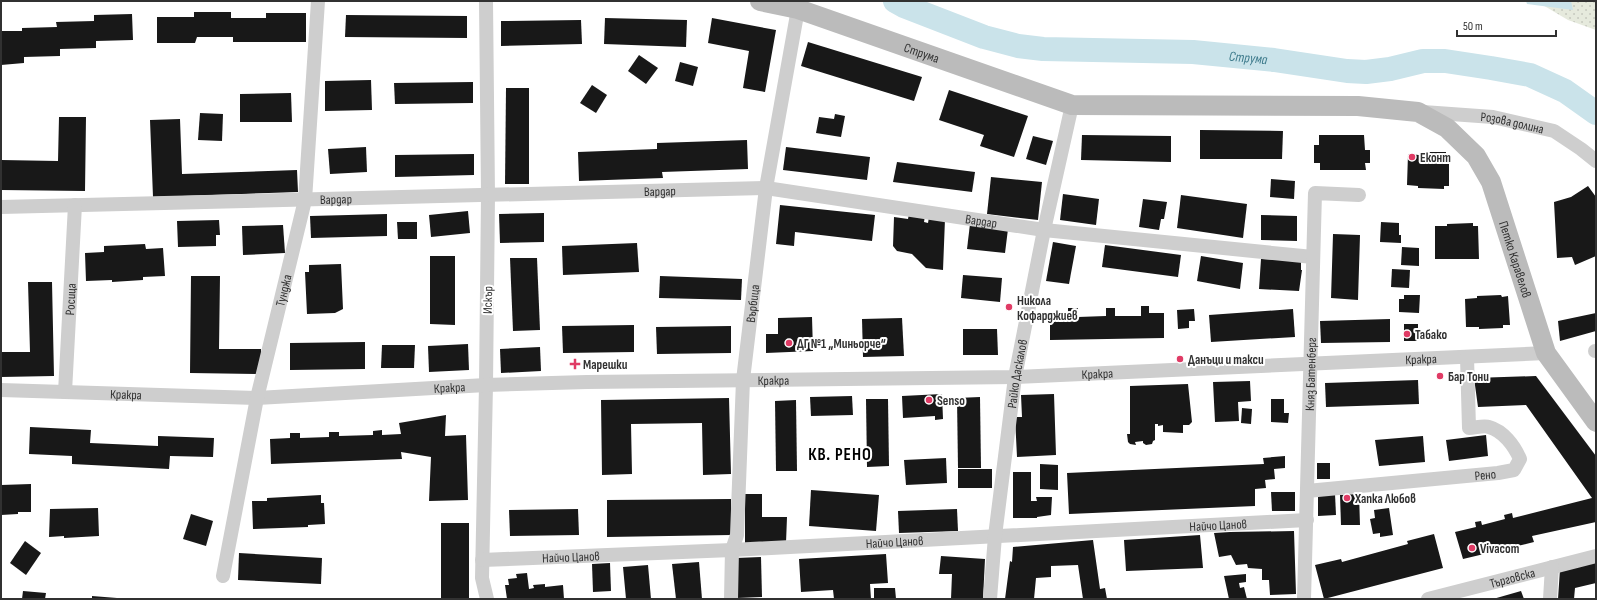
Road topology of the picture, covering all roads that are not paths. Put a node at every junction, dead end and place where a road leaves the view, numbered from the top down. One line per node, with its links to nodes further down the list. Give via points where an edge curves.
1 (318, 1): 11 (street, Тунджа)
2 (486, 1): 9 (street, Искър)
3 (760, 1): 4 (main road, Струма)
4 (798, 10): 5 (main road, Струма); 8 (street, Върбица)
5 (1072, 105): 6 (main road, Струма, via 1358,106); 14 (street, Райко Даскалов)
6 (1418, 112): 7 (street, Розова долина, via 1493,117 1554,131); 16 (main road, Петко Каравелов, via 1447,128 1476,156 1491,182)
7 (1596, 161)
8 (766, 188): 9 (street, Вардар); 14 (street, Вардар); 20 (street, Върбица)
9 (488, 195): 11 (street, Вардар); 21 (street, Искър)
10 (1359, 195): 15 (street, Княз Батенберг, via 1315,193)
11 (306, 200): 12 (street, Вардар); 24 (street, Тунджа)
12 (75, 205): 13 (street, Вардар); 23 (street, Росица)
13 (1, 207)
14 (1044, 230): 15 (street, Вардар); 19 (street, Райко Даскалов)
15 (1313, 257): 18 (street, Княз Батенберг)
16 (1546, 354): 17 (street, Кракра); 25 (main road, Петко Каравелов)
17 (1467, 357): 18 (street, Кракра); 26 (street, Рено, via 1469,428 1488,427 1507,438 1520,459 1514,470)
18 (1311, 364): 19 (street, Кракра); 26 (street, Княз Батенберг)
19 (1015, 376): 20 (street, Кракра); 28 (street, Райко Даскалов)
20 (743, 380): 21 (street, Кракра); 29 (street, Върбица, via 737,535)
21 (486, 385): 24 (street, Кракра); 31 (street, Искър)
22 (1, 390): 23 (street, Кракра)
23 (65, 392): 24 (street, Кракра)
24 (257, 398): 33 (street, Тунджа)
25 (1596, 422)
26 (1307, 492): 27 (street, Княз Батенберг)
27 (1307, 520): 28 (street, Найчо Цанов); 37 (street, Княз Батенберг)
28 (994, 536): 29 (street, Найчо Цанов); 36 (street, Райко Даскалов)
29 (732, 550): 31 (street, Найчо Цанов); 35 (street, Върбица)
30 (1596, 556): 32 (street, Търговска)
31 (482, 560): 34 (street, Искър, via 482,578)
32 (1552, 567): 38 (street, Търговска); 39 (street)
33 (223, 576)
34 (487, 599)
35 (731, 599)
36 (990, 599)
37 (1304, 599)
38 (1428, 599)
39 (1550, 599)

